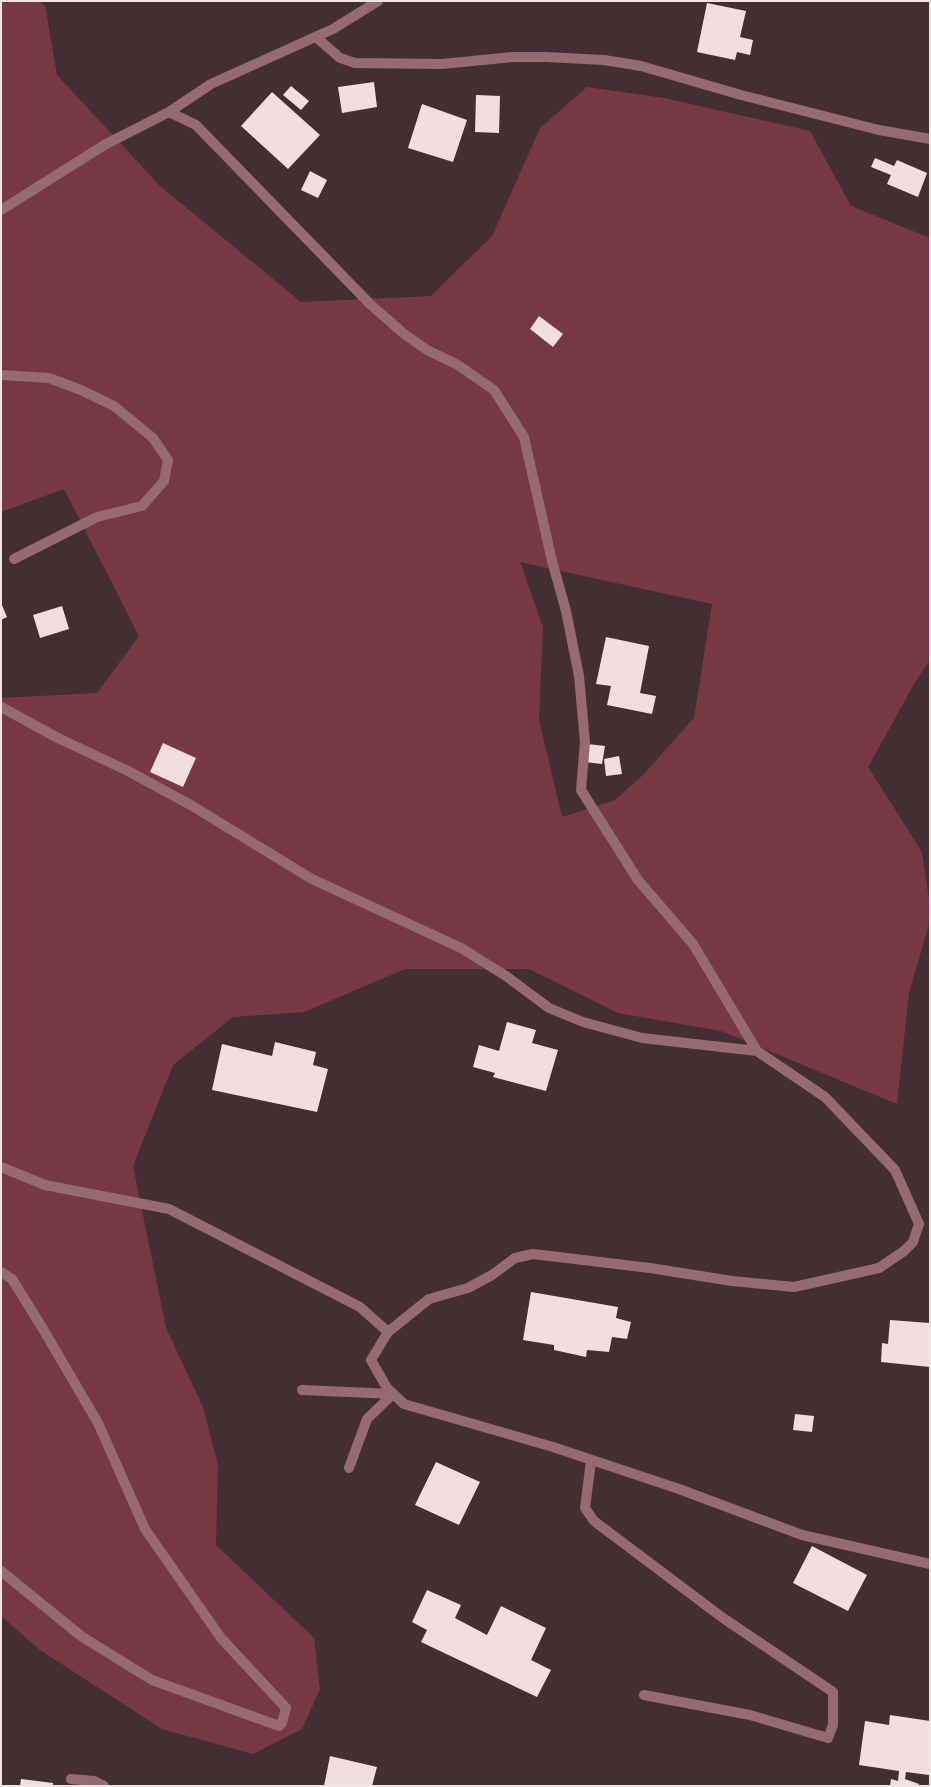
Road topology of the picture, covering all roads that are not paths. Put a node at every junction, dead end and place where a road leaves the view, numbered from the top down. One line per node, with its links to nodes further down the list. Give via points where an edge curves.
1 (378, 1): 2 (street)
2 (316, 36): 3 (street, via 211,84); 4 (street, via 340,58 355,63 442,64 514,57 604,60 641,66 740,95 879,130)
3 (168, 112): 5 (street, via 106,144); 9 (street, via 196,125 370,304 403,333 494,390 524,437 579,676 584,742 580,790 638,880 693,944)
4 (930, 139)
5 (1, 210)
6 (1, 375): 7 (street, via 49,378 114,406 153,438 168,460 164,481 142,506 97,517)
7 (14, 559)
8 (1, 707): 9 (street, via 128,770 312,879 461,948 549,1008 583,1022 642,1038)
9 (757, 1051): 12 (street, via 825,1097 895,1170 919,1224 913,1242 904,1251 879,1268 794,1287 533,1254 515,1258 468,1288 429,1299)
10 (1, 1167): 12 (street, via 45,1185 170,1210 360,1307)
11 (1, 1272): 18 (street, via 12,1279 98,1423 145,1529 221,1638 286,1708 282,1723 279,1726 152,1680 81,1636)
12 (388, 1332): 14 (street, via 371,1360)
13 (302, 1390): 14 (street)
14 (393, 1394): 15 (street, via 404,1404); 16 (street, via 367,1420)
15 (591, 1461): 17 (street, via 679,1489 802,1535); 19 (street, via 585,1508 594,1521 723,1618 833,1692 833,1725 828,1738 750,1715)
16 (349, 1468)
17 (930, 1564)
18 (1, 1571)
19 (644, 1695)
20 (71, 1779): 21 (street, via 94,1781)
21 (104, 1786)

